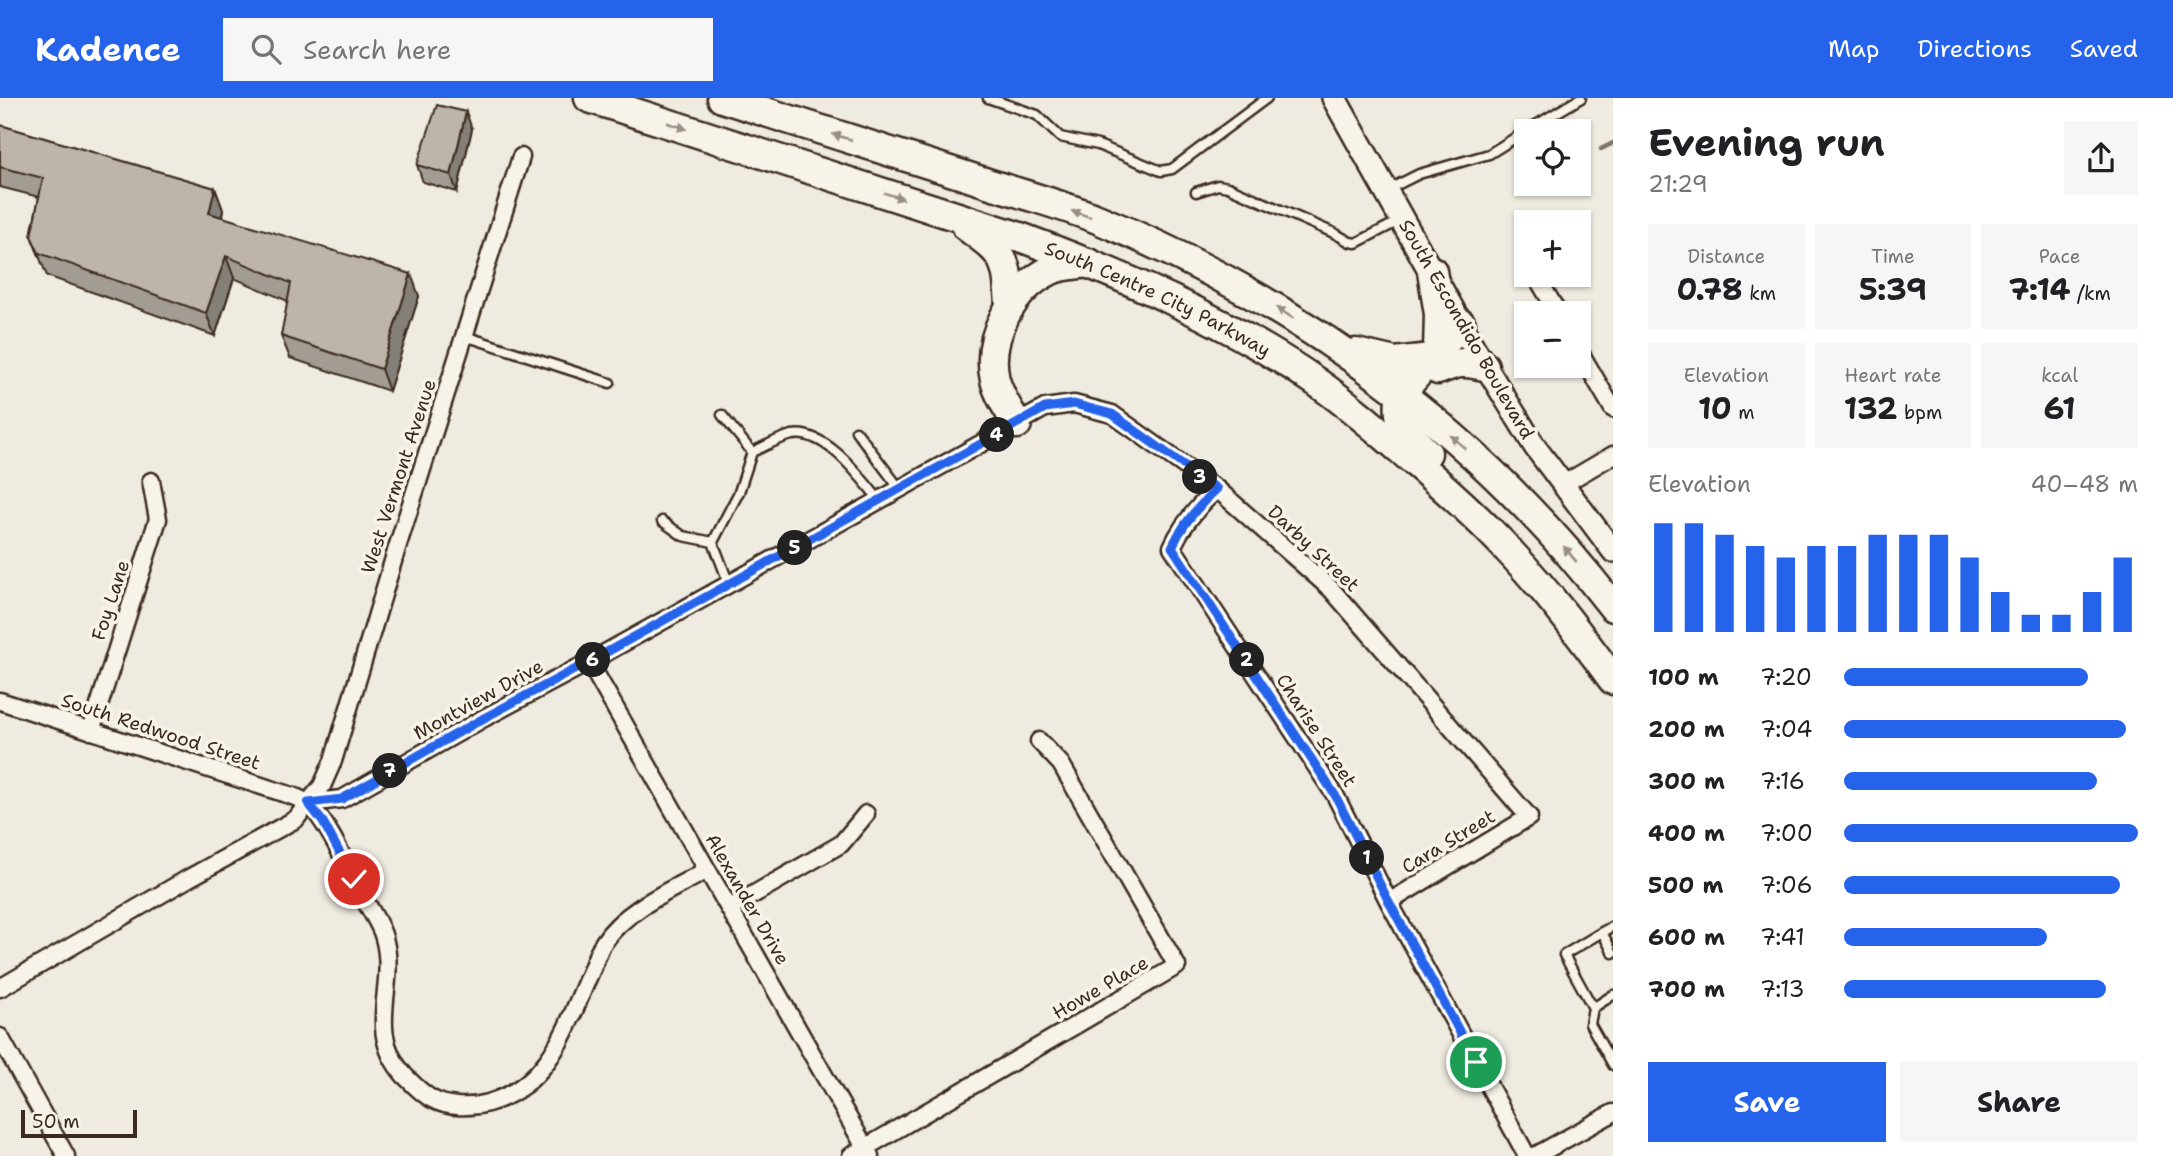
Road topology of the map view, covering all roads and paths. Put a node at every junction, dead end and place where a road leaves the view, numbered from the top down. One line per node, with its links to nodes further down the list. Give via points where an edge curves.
1 (589, 98): 12 (highway, South Centre City Parkway, one-way to 12)
2 (722, 98): 19 (highway, one-way to 2, via 1217,274 1093,217)
3 (988, 98): 4 (lane, via 1037,115 1059,137 1098,145 1161,171 1172,169)
4 (1267, 98)
5 (1334, 98): 10 (main road, South Escondido Boulevard)
6 (1581, 98): 7 (lane)
7 (1546, 119)
8 (1514, 138): 10 (lane, via 1489,154 1419,174)
9 (521, 157): 18 (street, West Vermont Avenue)
10 (1387, 190): 13 (main road, South Escondido Boulevard)
11 (1196, 192): 13 (lane, via 1228,187 1356,243)
12 (948, 214): 14 (highway, South Centre City Parkway); 16 (highway, via 1002,257)
13 (1402, 219): 15 (main road, South Escondido Boulevard)
14 (1089, 263): 16 (highway, via 1054,269 1035,279); 22 (highway, South Centre City Parkway, via 1198,313)
15 (1432, 271): 17 (main road, South Escondido Boulevard); 20 (highway, via 1439,314)
16 (1010, 305): 28 (highway, via 995,341 993,369 999,392)
17 (1464, 330): 20 (highway); 21 (street, South Escondido Boulevard)
18 (465, 336): 24 (lane); 48 (street, West Vermont Avenue, via 333,761)
19 (1343, 350): 20 (highway, via 1395,362); 25 (highway)
20 (1436, 359): 21 (highway); 25 (highway)
21 (1485, 366): 33 (street, South Escondido Boulevard)
22 (1294, 368): 25 (highway, via 1312,366 1380,408); 40 (highway, South Centre City Parkway, via 1380,432)
23 (1591, 371): 26 (street)
24 (610, 383)
25 (1404, 400): 40 (highway, via 1401,424 1405,431 1479,506); 42 (highway, one-way to 25, via 1526,505)
26 (1613, 409)
27 (722, 415): 30 (lane)
28 (1017, 424): 34 (street, Montview Drive); 35 (street, Darby Street, via 1045,408 1074,404 1112,414)
29 (856, 431): 34 (lane)
30 (752, 452): 36 (lane, via 792,435 808,436 843,458); 38 (lane, via 739,492)
31 (1613, 455): 33 (street)
32 (151, 481): 46 (street, Foy Lane, via 158,519)
33 (1562, 485): 39 (street, South Escondido Boulevard)
34 (900, 489): 36 (street, Montview Drive)
35 (1217, 489): 50 (street, Darby Street, via 1331,589); 52 (street, Charise Street, via 1197,507 1172,547 1335,795)
36 (880, 501): 41 (street, Montview Drive)
37 (662, 522): 38 (lane, via 683,536)
38 (713, 542): 41 (lane)
39 (1613, 551)
40 (1512, 553): 44 (highway, South Centre City Parkway)
41 (729, 584): 43 (street, Montview Drive)
42 (1613, 607)
43 (589, 662): 48 (street, Montview Drive, via 342,799); 51 (street, Alexander Drive)
44 (1613, 680)
45 (0, 701): 46 (street, South Redwood Street)
46 (91, 731): 48 (street, South Redwood Street)
47 (1039, 741): 63 (street, Howe Place, via 1061,764 1177,967)
48 (308, 803): 51 (street, via 323,822 384,936 388,959 384,1040 391,1057 414,1085 440,1104 478,1106 501,1099 542,1070 556,1050 604,942 640,909); 57 (street, via 296,819)
49 (866, 814): 53 (street, via 841,844)
50 (1529, 817): 52 (street, Cara Street)
51 (707, 870): 53 (street, Alexander Drive)
52 (1389, 902): 66 (street, Charise Street)
53 (730, 908): 63 (street, Alexander Drive)
54 (1613, 926): 55 (lane)
55 (1602, 932): 56 (lane); 59 (lane, via 1564,955)
56 (1613, 953)
57 (0, 988)
58 (1613, 995): 59 (lane)
59 (1593, 1008): 61 (lane, via 1590,1024)
60 (0, 1037): 64 (street)
61 (1613, 1065)
62 (1613, 1113): 67 (street)
63 (868, 1152): 65 (street, Howe Place)
64 (66, 1156)
65 (851, 1156)
66 (1527, 1156)
67 (1535, 1156)

